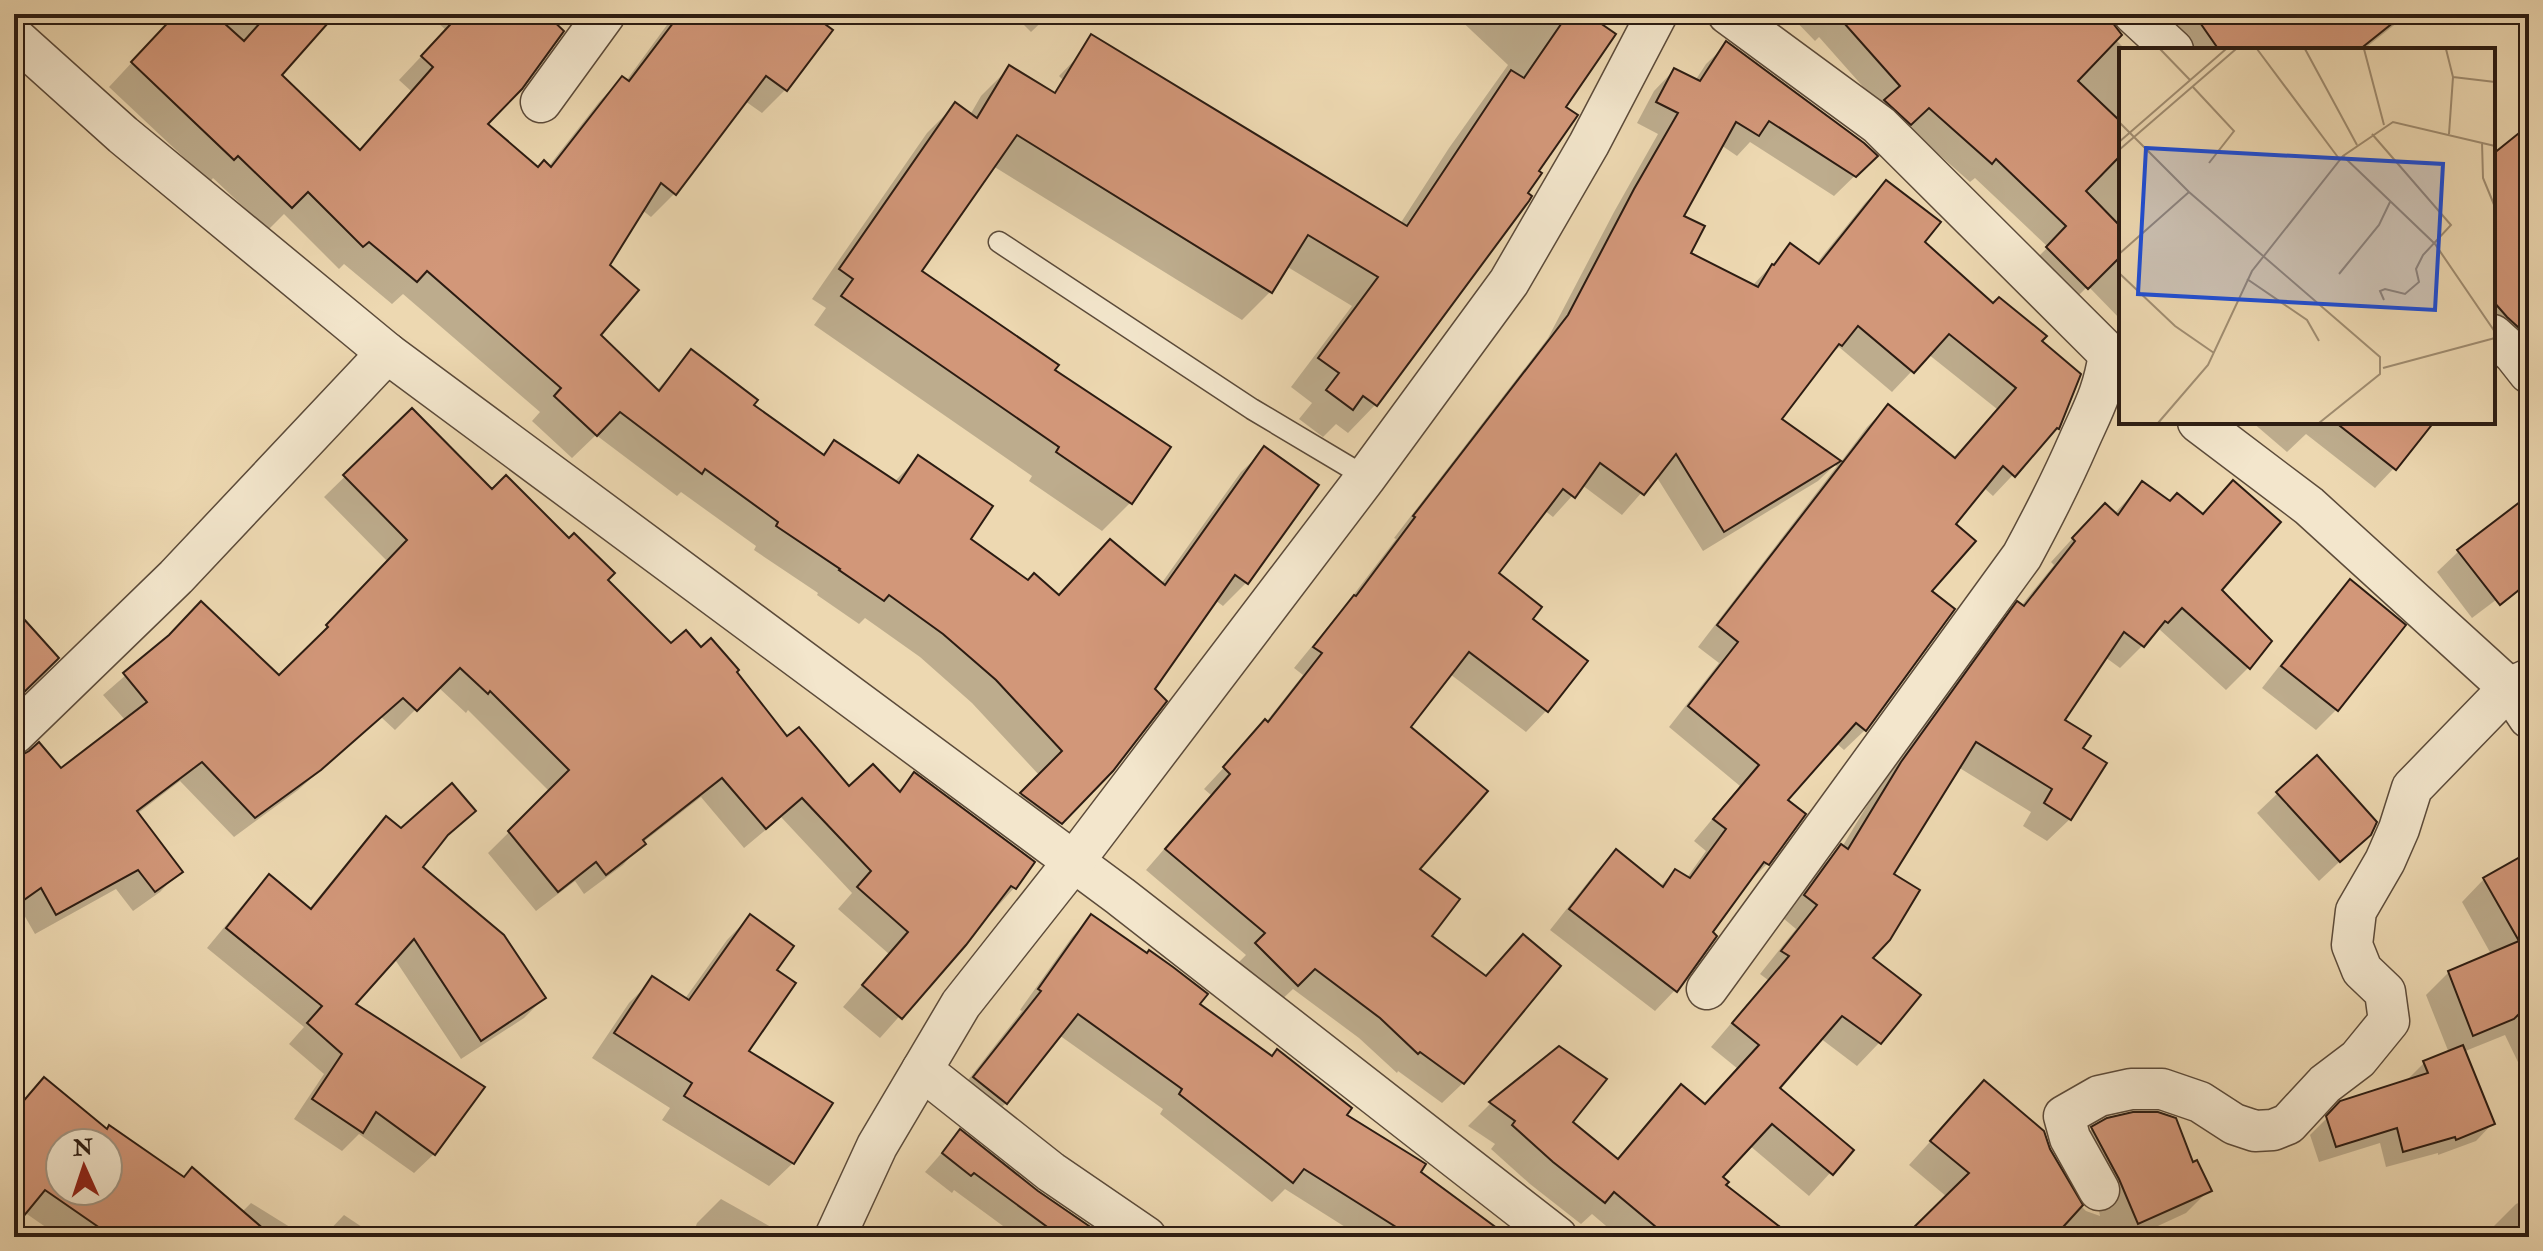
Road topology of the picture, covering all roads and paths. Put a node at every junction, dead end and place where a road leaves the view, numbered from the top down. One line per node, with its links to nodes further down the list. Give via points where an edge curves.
1 (605, 14): 7 (street)
2 (1657, 14): 14 (street, via 1509,282)
3 (1728, 14): 11 (street, via 1879,125)
4 (2134, 14): 6 (street)
5 (14, 37): 10 (street, via 123,135)
6 (2171, 48)
7 (541, 102)
8 (999, 242): 14 (lane, via 1252,409)
9 (2495, 337): 12 (street)
10 (387, 353): 16 (street, via 176,577); 17 (street)
11 (2115, 359): 18 (street, via 2022,556)
12 (2529, 373)
13 (2201, 424): 15 (street, via 2309,506)
14 (1366, 477): 17 (street)
15 (2522, 695): 20 (street, via 2412,788 2385,861 2356,911 2352,945 2362,970 2385,992 2389,1021 2366,1050 2288,1124 2273,1130 2234,1124 2200,1102 2162,1089 2099,1096 2064,1116)
16 (14, 734)
17 (1074, 861): 19 (street, via 961,1004); 23 (street)
18 (1707, 989)
19 (922, 1070): 21 (street, via 877,1146); 22 (street, via 1051,1172)
20 (2099, 1190)
21 (835, 1237)
22 (1146, 1237)
23 (1557, 1237)

